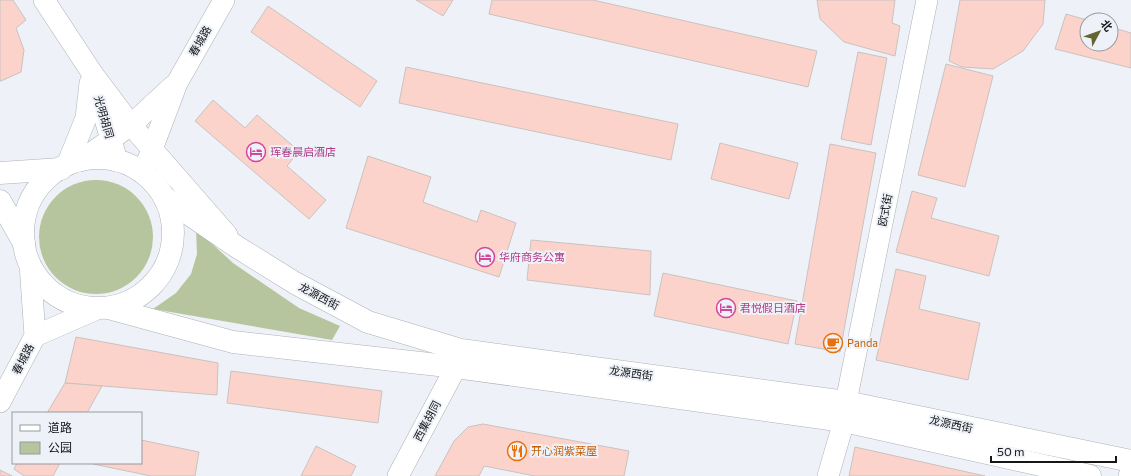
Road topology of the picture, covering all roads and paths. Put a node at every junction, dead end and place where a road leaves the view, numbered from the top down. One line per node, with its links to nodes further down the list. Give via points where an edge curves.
1 (44, 0): 4 (street, 光明胡同)
2 (224, 0): 5 (street, 春城路)
3 (927, 0): 21 (street, 欧式街)
4 (92, 73): 6 (street); 7 (street, 光明胡同); 10 (street, 光明胡同, via 86,118)
5 (177, 83): 6 (street); 8 (street)
6 (131, 125): 7 (street); 8 (street)
7 (110, 140): 9 (street, 光明胡同); 10 (street)
8 (152, 149): 12 (street); 15 (street)
9 (117, 161): 10 (main road, via 98,158); 12 (main road)
10 (69, 165): 11 (main road); 16 (main road, via 43,182 31,201 24,222)
11 (0, 173)
12 (142, 173): 13 (main road)
13 (164, 197): 15 (main road, 龙源西街); 17 (main road, via 172,220 173,244 165,268 151,287 131,301)
14 (0, 201): 16 (main road)
15 (237, 247): 21 (main road, 龙源西街, via 295,283 368,322 461,350)
16 (27, 254): 17 (main road, 龙源西街, via 41,282 57,296 76,305); 18 (street, 春城路)
17 (102, 308): 18 (street, 春城路); 19 (main road, 龙源西街, via 233,342)
18 (35, 336): 20 (street, 春城路)
19 (456, 366): 21 (main road, 龙源西街); 24 (street, 西集胡同)
20 (0, 402)
21 (845, 412): 22 (main road, 龙源西街); 25 (street, 欧式街); 26 (main road, 龙源西街)
22 (1131, 461)
23 (1131, 470): 27 (street)
24 (398, 476)
25 (828, 476)
26 (1090, 476)
27 (1129, 476)

